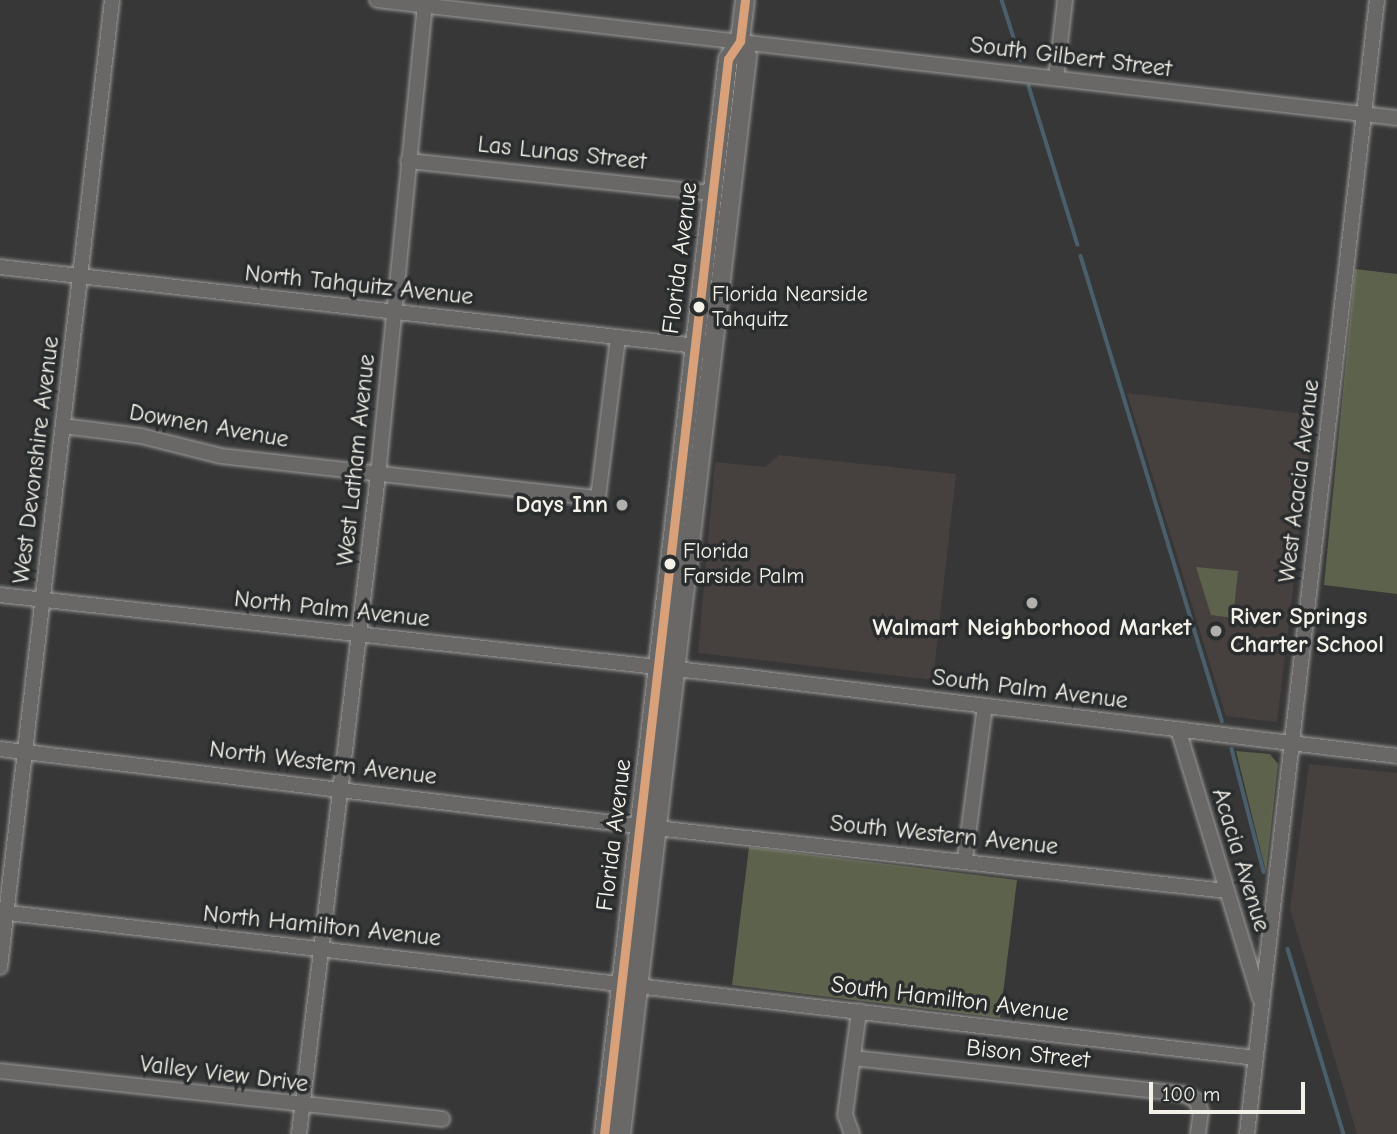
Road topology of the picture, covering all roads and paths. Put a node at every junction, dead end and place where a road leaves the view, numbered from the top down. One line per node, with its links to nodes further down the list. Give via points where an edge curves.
1 (112, 0): 14 (street, West Devonshire Avenue)
2 (377, 0): 6 (street, South Gilbert Street)
3 (745, 0): 7 (main road, Florida Avenue)
4 (1065, 0): 8 (street)
5 (1377, 0): 9 (street, West Acacia Avenue)
6 (425, 3): 7 (street, South Gilbert Street); 11 (street, West Latham Avenue)
7 (740, 41): 8 (street, South Gilbert Street); 12 (main road, Florida Avenue, via 728,59); 15 (main road, Florida Avenue, via 747,56)
8 (1056, 78): 9 (street, South Gilbert Street)
9 (1364, 114): 10 (street, South Gilbert Street); 28 (street, West Acacia Avenue)
10 (1397, 118)
11 (408, 161): 12 (street, Las Lunas Street); 16 (street, West Latham Avenue)
12 (712, 192): 15 (main road, via 722,198 716,255); 18 (main road, Florida Avenue)
13 (0, 267): 14 (street, North Tahquitz Avenue)
14 (82, 276): 16 (street, North Tahquitz Avenue); 20 (street, West Devonshire Avenue)
15 (721, 276): 19 (main road, Florida Avenue)
16 (392, 311): 17 (street, North Tahquitz Avenue); 21 (street, West Latham Avenue)
17 (618, 337): 18 (street, North Tahquitz Avenue); 21 (street, Downen Avenue, via 598,498)
18 (695, 346): 19 (street, North Tahquitz Avenue); 25 (main road, Florida Avenue, via 673,534)
19 (714, 348): 25 (main road, Florida Avenue)
20 (63, 426): 21 (street, Downen Avenue, via 141,436 220,456); 23 (street, West Devonshire Avenue)
21 (378, 475): 24 (street, West Latham Avenue)
22 (0, 595): 23 (street, North Palm Avenue)
23 (43, 600): 24 (street, North Palm Avenue); 30 (street, West Devonshire Avenue)
24 (359, 636): 25 (street, North Palm Avenue); 32 (street, West Latham Avenue)
25 (667, 669): 26 (street, South Palm Avenue); 33 (main road, Florida Avenue)
26 (985, 706): 27 (street, South Palm Avenue); 34 (street)
27 (1178, 729): 28 (street, South Palm Avenue); 35 (street, Acacia Avenue)
28 (1292, 743): 31 (street, South Palm Avenue); 40 (street, West Acacia Avenue)
29 (0, 749): 30 (street, North Western Avenue)
30 (25, 751): 32 (street, North Western Avenue); 36 (street, West Devonshire Avenue)
31 (1397, 756)
32 (340, 787): 33 (street, North Western Avenue); 37 (street, West Latham Avenue)
33 (648, 827): 34 (street, South Western Avenue); 39 (main road, Florida Avenue)
34 (965, 859): 35 (street, South Western Avenue)
35 (1227, 891): 40 (street, Acacia Avenue)
36 (3, 913): 37 (street, North Hamilton Avenue); 38 (street, West Devonshire Avenue)
37 (321, 949): 39 (street, North Hamilton Avenue); 45 (street, West Latham Avenue)
38 (0, 967)
39 (630, 984): 41 (street, South Hamilton Avenue); 48 (main road, Florida Avenue); 49 (main road, Florida Avenue)
40 (1262, 1004): 43 (street, West Acacia Avenue)
41 (858, 1017): 42 (street); 43 (street, South Hamilton Avenue)
42 (853, 1058): 50 (street, via 845,1115); 51 (street, Bison Street, via 1183,1094 1196,1100)
43 (1256, 1058): 52 (street, West Acacia Avenue)
44 (0, 1071): 45 (street, Valley View Drive)
45 (303, 1106): 46 (street, Valley View Drive); 47 (street, West Latham Avenue)
46 (442, 1119)
47 (299, 1134)
48 (604, 1134)
49 (621, 1134)
50 (852, 1134)
51 (1198, 1134)
52 (1247, 1134)

